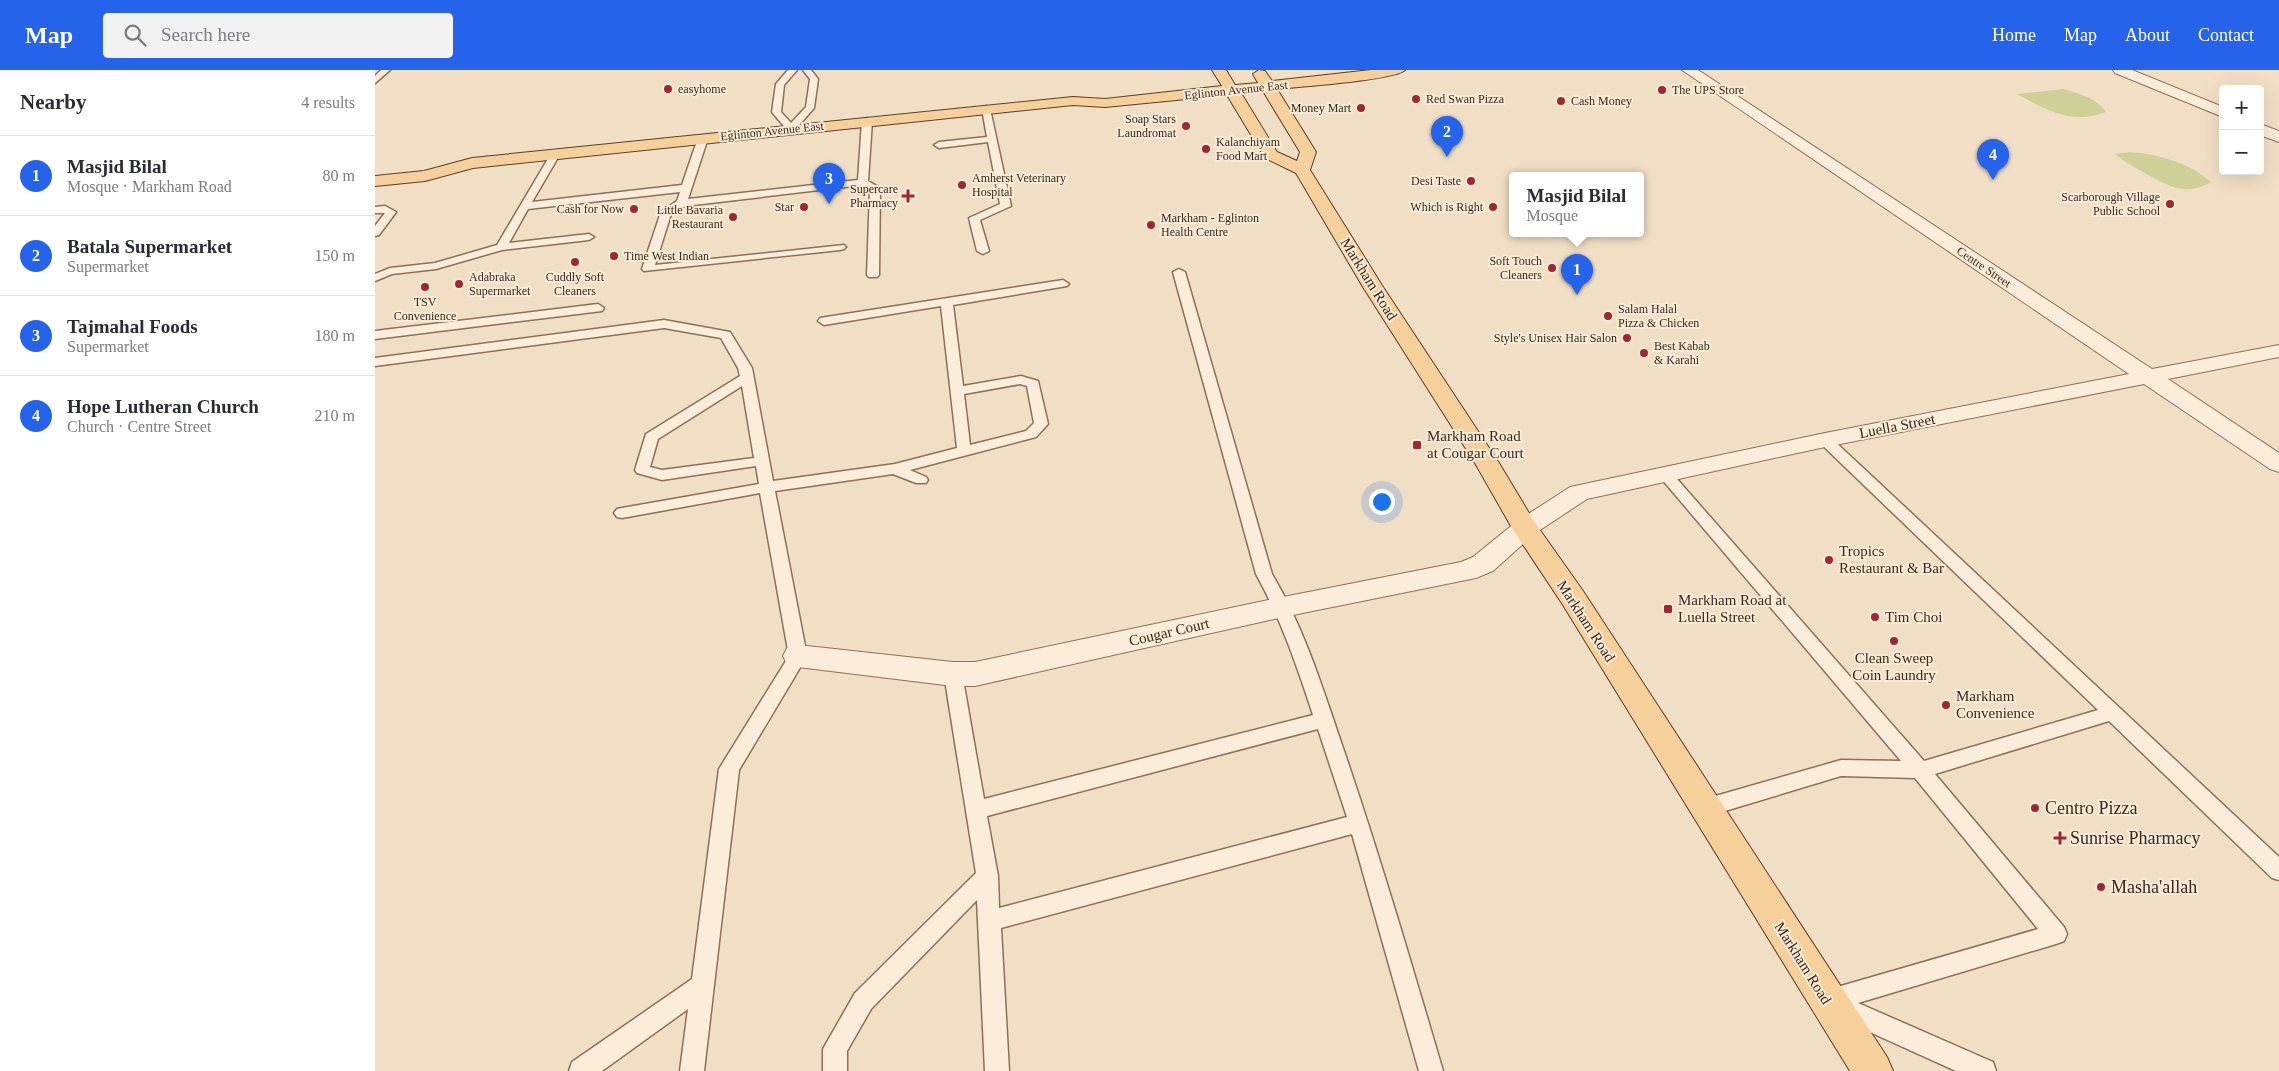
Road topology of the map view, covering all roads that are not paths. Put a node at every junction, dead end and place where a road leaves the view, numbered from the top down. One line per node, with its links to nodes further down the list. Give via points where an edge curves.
1 (386, 70): 10 (lane)
2 (793, 70): 14 (lane, via 780,84 776,112)
3 (807, 70): 14 (lane, via 814,79 810,108)
4 (1296, 70): 8 (main road, Eglinton Avenue East)
5 (1398, 70): 8 (main road, Eglinton Avenue East)
6 (1689, 70): 45 (street, Centre Street)
7 (2120, 70): 12 (street)
8 (1261, 76): 9 (main road, Eglinton Avenue East); 23 (main road, via 1309,152)
9 (1224, 79): 11 (main road, Eglinton Avenue East, via 1105,104 1073,101); 23 (main road, via 1271,155)
10 (375, 80)
11 (986, 109): 13 (main road, Eglinton Avenue East); 18 (lane)
12 (2219, 111)
13 (867, 121): 14 (main road, Eglinton Avenue East); 25 (lane)
14 (791, 129): 17 (main road, Eglinton Avenue East)
15 (2262, 130): 16 (street)
16 (2279, 137)
17 (703, 138): 20 (main road, Eglinton Avenue East); 26 (lane)
18 (993, 140): 19 (lane); 34 (lane, via 1006,206 974,218)
19 (939, 145)
20 (555, 154): 21 (main road, Eglinton Avenue East); 28 (lane)
21 (472, 163): 22 (main road, Eglinton Avenue East, via 441,159); 24 (main road, Eglinton Avenue East, via 425,176)
22 (375, 165)
23 (1302, 170): 57 (main road, Markham Road)
24 (375, 181)
25 (863, 182): 27 (lane); 36 (lane, via 875,188)
26 (686, 188): 27 (lane); 28 (lane)
27 (682, 203): 33 (lane, via 666,212 648,270)
28 (525, 206): 32 (lane)
29 (375, 210): 30 (lane, via 390,209 391,212)
30 (375, 233)
31 (589, 237): 32 (lane)
32 (501, 247): 37 (lane, via 436,266 390,271)
33 (840, 248)
34 (983, 251)
35 (1179, 272): 58 (lane, via 1264,574)
36 (873, 276)
37 (375, 278)
38 (1063, 284): 39 (lane)
39 (947, 302): 41 (lane); 47 (lane)
40 (598, 308): 42 (lane)
41 (824, 321)
42 (375, 335)
43 (2279, 351): 45 (street, Luella Street)
44 (375, 362): 46 (lane, via 665,324 726,335)
45 (2148, 376): 48 (street, Luella Street); 51 (street, Centre Street)
46 (747, 377): 50 (lane); 50 (lane, via 651,437 642,470 662,475)
47 (957, 391): 49 (lane); 49 (lane, via 1021,380 1033,384 1041,424 1031,434)
48 (1825, 440): 53 (street, Luella Street); 61 (lane)
49 (964, 451): 52 (lane)
50 (762, 461): 55 (lane)
51 (2279, 464)
52 (895, 469): 54 (lane); 55 (lane)
53 (1665, 474): 57 (street, Luella Street, via 1579,493); 63 (lane)
54 (921, 480)
55 (767, 487): 56 (lane); 59 (lane)
56 (622, 513)
57 (1525, 528): 58 (street, Cougar Court, via 1483,564 1465,571); 64 (main road, Markham Road, via 1573,598)
58 (1283, 607): 60 (street, Cougar Court, via 984,672); 62 (lane)
59 (798, 656): 60 (street, Cougar Court); 70 (lane, via 729,769)
60 (953, 674): 65 (lane)
61 (2113, 713): 63 (lane); 67 (lane)
62 (1323, 720): 65 (lane); 66 (lane)
63 (1920, 770): 64 (lane, via 1841,768); 71 (lane, via 2056,934)
64 (1705, 808): 71 (main road, Markham Road)
65 (976, 810): 68 (lane)
66 (1359, 823): 69 (lane); 76 (lane)
67 (2279, 871)
68 (987, 876): 69 (lane); 74 (lane, via 863,1001 835,1049)
69 (990, 921): 75 (lane)
70 (703, 985): 72 (lane); 73 (lane)
71 (1827, 1001): 77 (main road, Markham Road); 78 (lane)
72 (581, 1071)
73 (692, 1071)
74 (835, 1071)
75 (997, 1071)
76 (1431, 1071)
77 (1873, 1071)
78 (1984, 1071)

